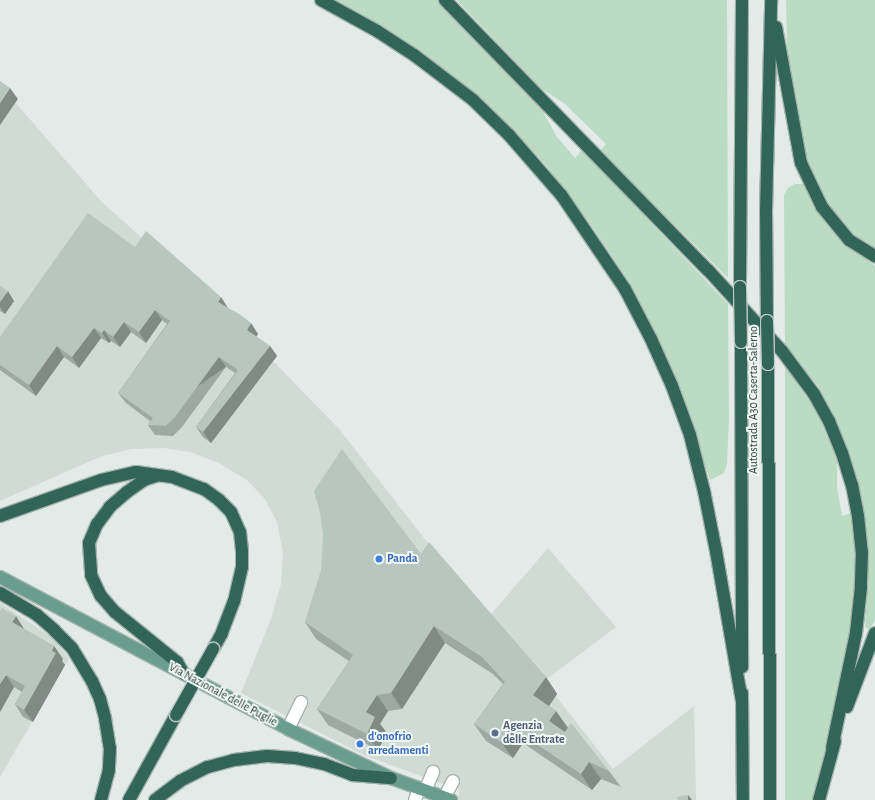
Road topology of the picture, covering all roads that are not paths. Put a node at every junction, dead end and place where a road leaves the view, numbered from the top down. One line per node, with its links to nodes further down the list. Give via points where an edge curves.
1 (321, 0): 12 (highway, via 414,55 473,100 509,135 562,196 625,289 651,338 690,435 716,551)
2 (445, 0): 15 (highway, via 708,270 782,351 814,394 829,420 852,485 862,552 856,633)
3 (742, 0): 12 (highway, Autostrada A30 Caserta-Salerno, bridge)
4 (771, 1): 5 (highway, via 801,163 822,207 849,240); 25 (highway, Autostrada A30 Caserta-Salerno, bridge, via 766,212)
5 (875, 256)
6 (157, 476): 7 (highway, via 136,472 101,480); 11 (highway, via 144,480 127,492 110,507 97,524 90,543 91,575 101,596 115,612 177,662); 22 (highway, bridge, via 186,481 204,489 219,500 231,512 240,532 242,551 239,585 229,616 213,650)
7 (0, 516)
8 (0, 577): 11 (main road, Via Nazionale delle Puglie)
9 (0, 593): 21 (highway, via 36,615 54,630 72,648 92,681 104,712 110,748 109,770)
10 (875, 633): 15 (highway)
11 (184, 674): 14 (main road, Via Nazionale delle Puglie)
12 (742, 701): 24 (highway, Autostrada A30 Caserta-Salerno)
13 (301, 702): 14 (lane)
14 (288, 729): 17 (main road, Via Nazionale delle Puglie)
15 (832, 748): 26 (highway)
16 (433, 772): 19 (lane)
17 (391, 778): 19 (main road, Via Nazionale delle Puglie); 23 (highway, via 353,775 324,764 267,756 234,760 208,768 180,781)
18 (453, 781): 20 (lane)
19 (420, 793): 20 (main road, Via Nazionale delle Puglie)
20 (448, 799)
21 (101, 800)
22 (129, 800)
23 (155, 800)
24 (744, 800)
25 (770, 800)
26 (820, 800)

